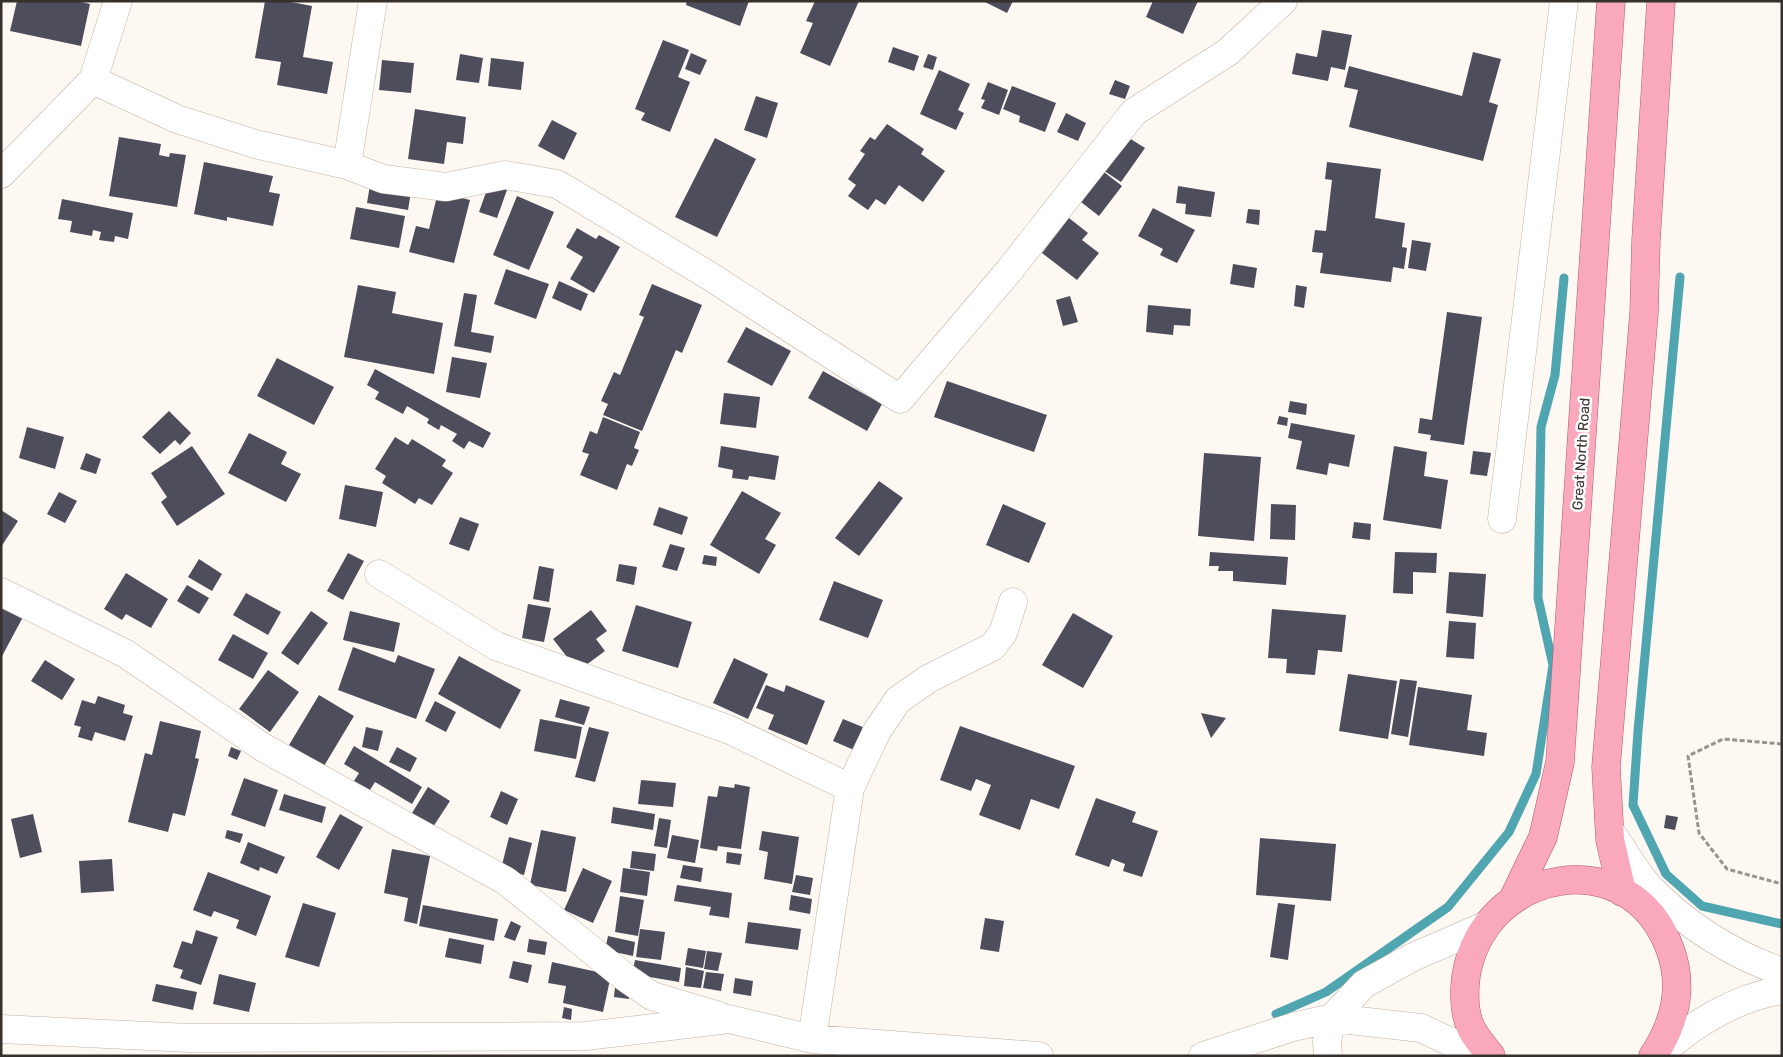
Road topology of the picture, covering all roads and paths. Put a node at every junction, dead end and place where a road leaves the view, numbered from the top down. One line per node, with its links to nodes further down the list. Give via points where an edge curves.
1 (118, 1): 7 (street)
2 (373, 1): 8 (street)
3 (1283, 1): 8 (street, via 1228,52 1134,112 1008,272 900,399 708,275 557,184 505,175 446,187 383,179)
4 (1564, 1): 10 (street)
5 (1611, 1): 19 (main road, Great North Road, via 1560,762 1544,837)
6 (1661, 1): 16 (main road, via 1644,313 1606,767)
7 (93, 80): 8 (street, via 177,119 255,144); 9 (street)
8 (347, 165)
9 (1, 174)
10 (1502, 519)
11 (379, 574): 15 (street, via 496,646 730,730)
12 (1, 592): 25 (street, via 126,654 264,748 506,881 652,996)
13 (1013, 602): 15 (street, via 1003,633 992,647 928,679 898,700 876,732)
14 (1782, 744): 17 (path, via 1723,739 1688,756 1699,833 1728,869)
15 (850, 788): 27 (street)
16 (1610, 831): 18 (main road); 21 (street, via 1649,887)
17 (1782, 884)
18 (1629, 896): 19 (main road, via 1604,884 1567,880 1548,883); 21 (street); 34 (main road, via 1653,919 1667,941 1676,974 1675,1009 1662,1042)
19 (1513, 899): 20 (main road)
20 (1487, 925): 24 (street, via 1413,957 1364,984); 33 (main road, via 1468,963 1465,985 1471,1028)
21 (1697, 930): 22 (street, via 1755,962)
22 (1782, 972)
23 (1782, 990): 35 (street, via 1721,1011 1678,1037)
24 (1332, 1018): 30 (street); 31 (street, via 1327,1041); 32 (street, via 1421,1028)
25 (729, 1019): 27 (street); 28 (street)
26 (1, 1029): 28 (street, via 190,1038)
27 (812, 1039): 29 (street)
28 (586, 1046)
29 (1039, 1056)
30 (1203, 1056)
31 (1328, 1056)
32 (1482, 1056)
33 (1491, 1056)
34 (1652, 1056)
35 (1658, 1056)

